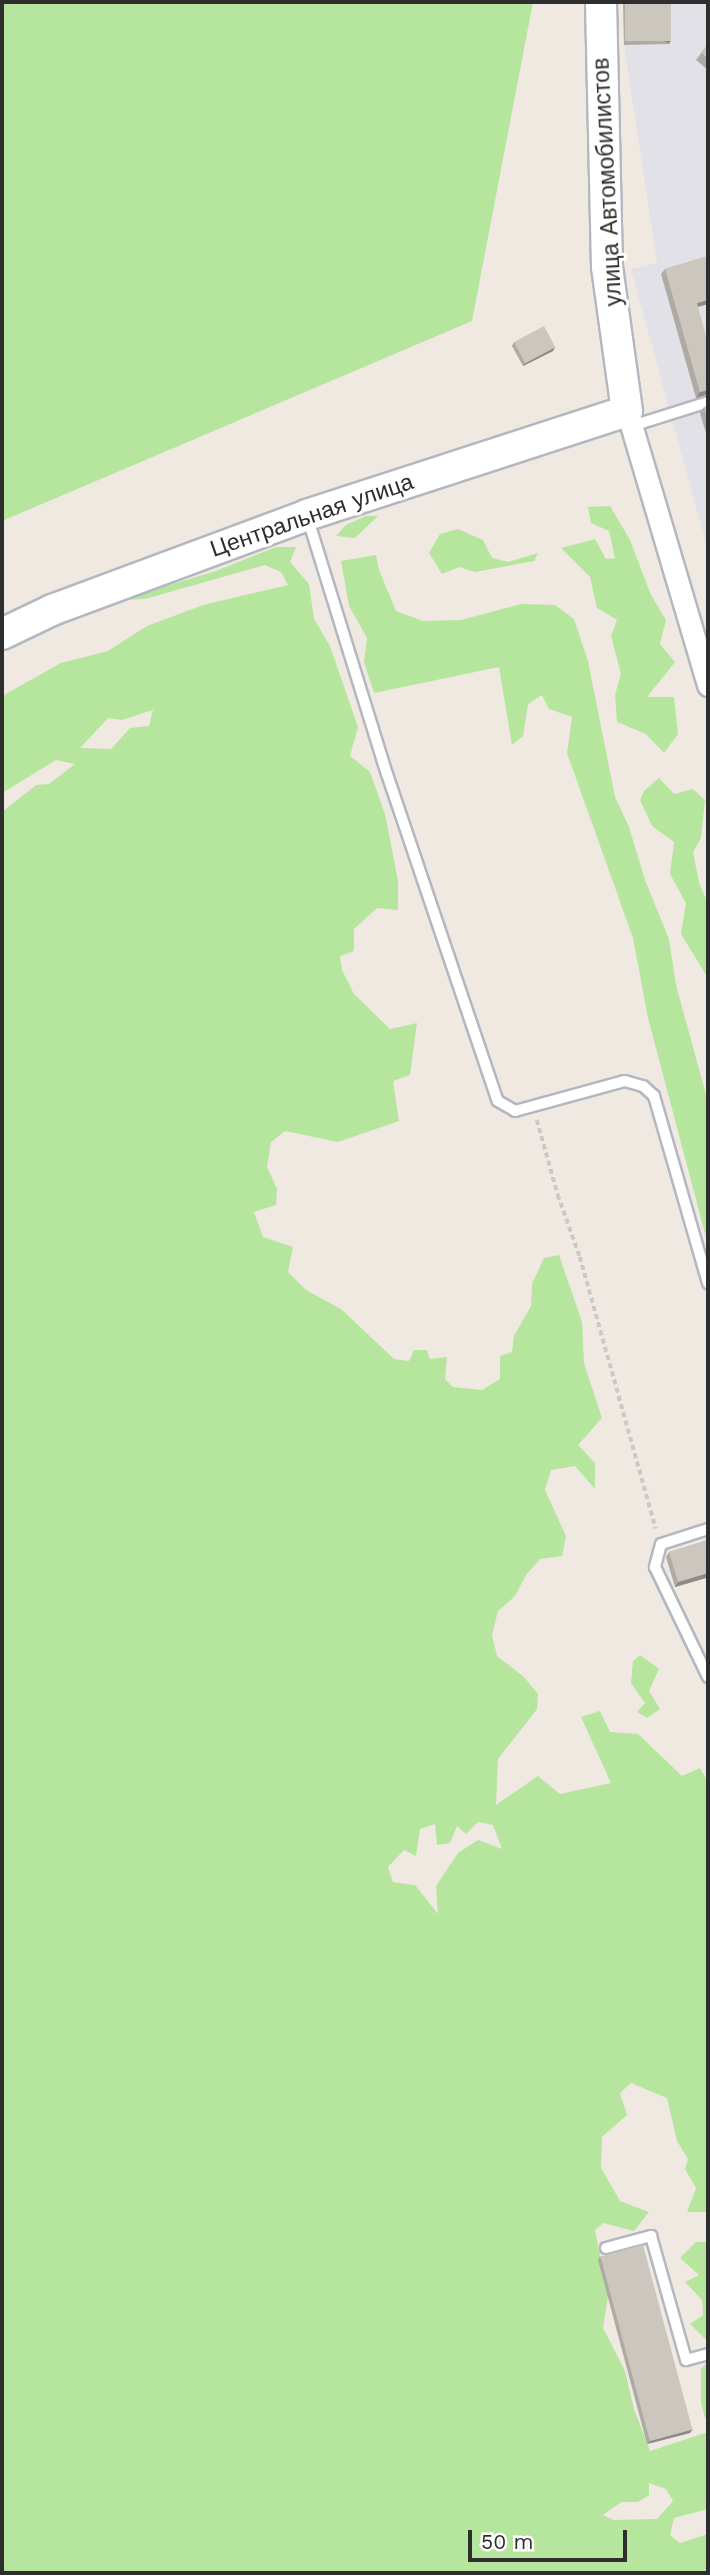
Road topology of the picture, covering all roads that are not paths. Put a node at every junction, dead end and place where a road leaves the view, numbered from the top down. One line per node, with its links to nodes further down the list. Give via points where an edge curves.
1 (601, 2): 3 (street, улица Автомобилистов, via 607,267)
2 (708, 402): 3 (lane)
3 (629, 418): 4 (street, Центральная улица); 6 (street, улица Автомобилистов)
4 (307, 515): 5 (street, Центральная улица, via 52,610); 7 (lane, via 387,774 498,1101 515,1111 625,1081 643,1086 654,1096)
5 (2, 634)
6 (708, 685)
7 (708, 1283)
8 (708, 1529): 9 (lane, via 662,1544 655,1567)
9 (708, 1678)
10 (606, 2248): 11 (lane, via 652,2236 686,2360)
11 (708, 2354)

